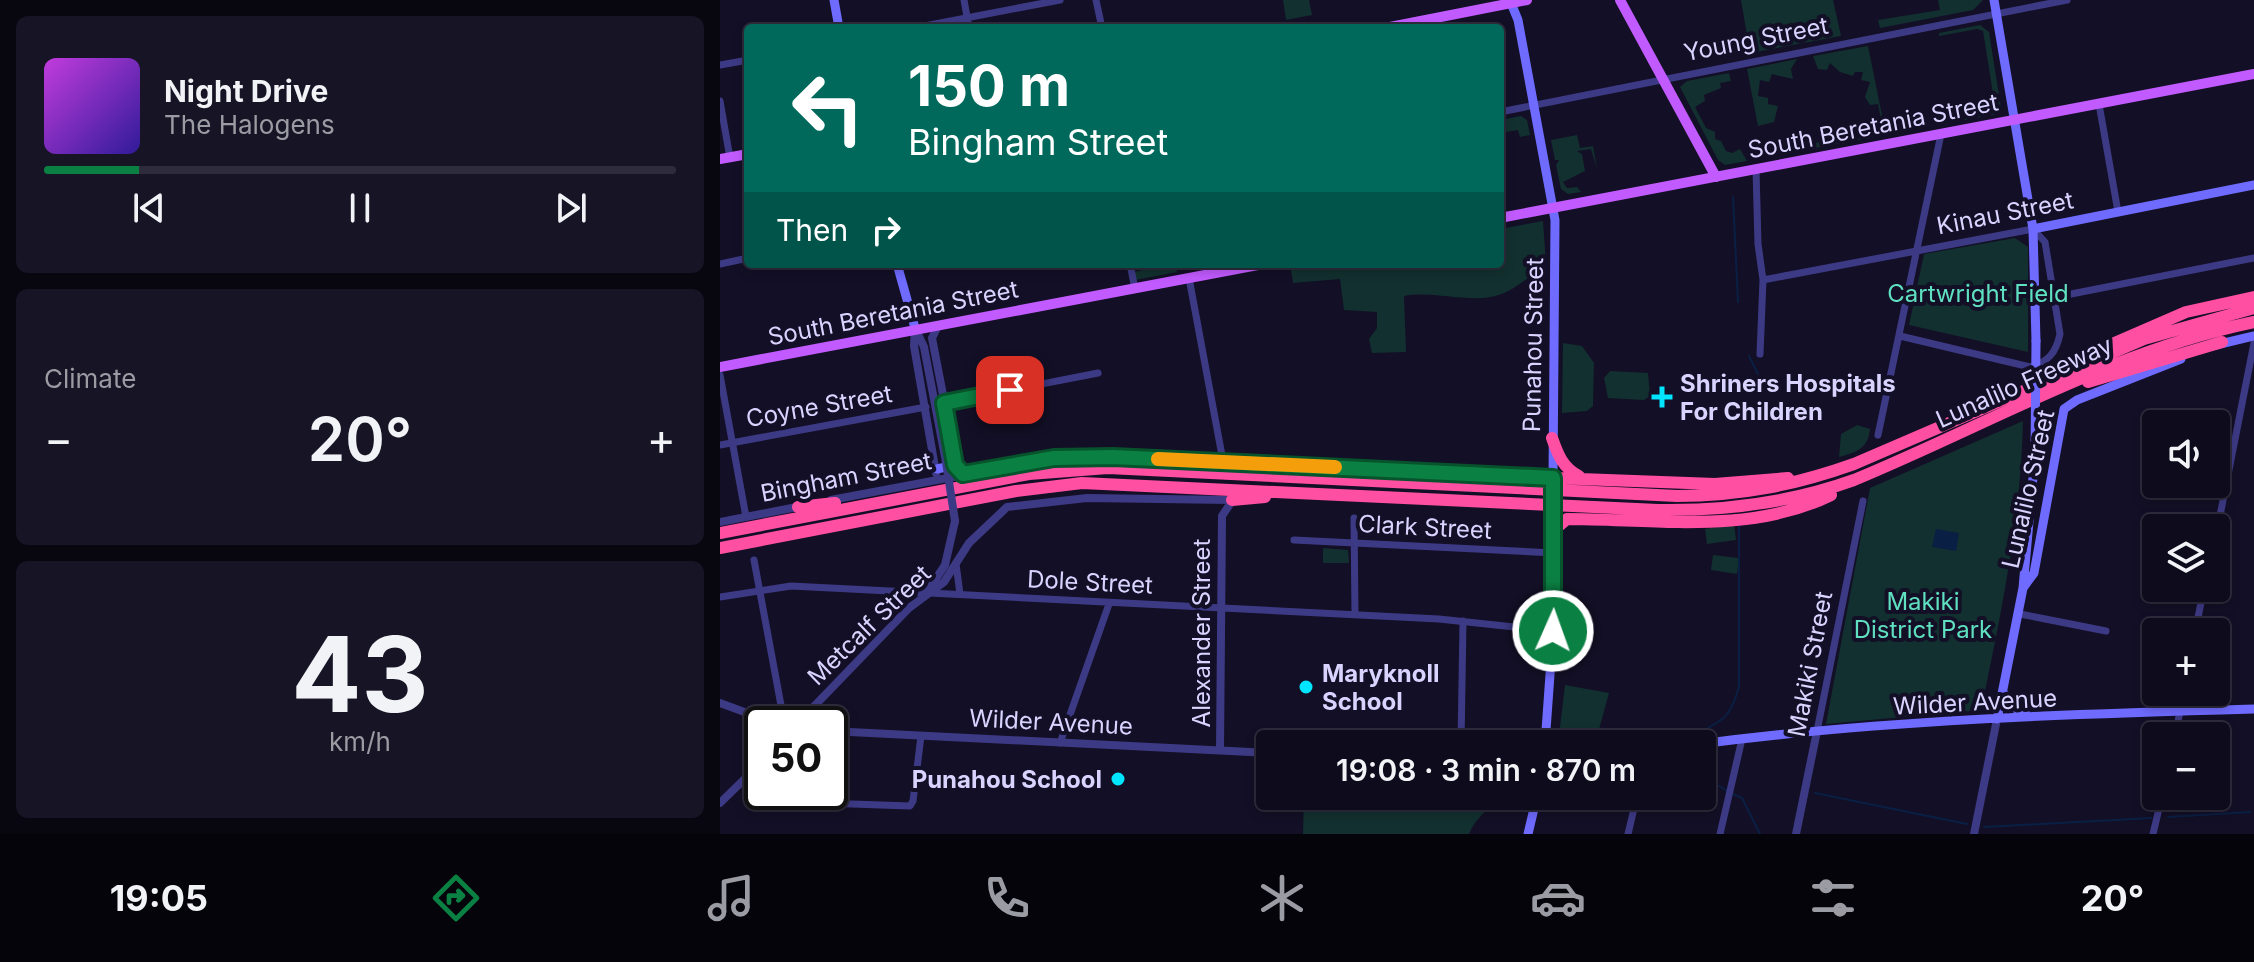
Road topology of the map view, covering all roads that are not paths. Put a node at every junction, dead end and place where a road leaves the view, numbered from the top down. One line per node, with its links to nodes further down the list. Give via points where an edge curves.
1 (834, 0): 12 (main road)
2 (964, 0): 11 (street)
3 (1060, 0): 11 (street)
4 (1096, 0): 15 (street)
5 (1527, 0): 9 (main road)
6 (1620, 0): 20 (main road)
7 (1994, 0): 10 (main road)
8 (2067, 0): 10 (street, Young Street)
9 (1510, 2): 16 (main road); 23 (main road, Punahou Street)
10 (1996, 14): 20 (street, Young Street); 25 (main road)
11 (968, 17): 13 (street); 14 (street)
12 (838, 24)
13 (934, 24)
14 (969, 24)
15 (1101, 24)
16 (1404, 24)
17 (744, 61): 18 (street)
18 (720, 65)
19 (2254, 74): 22 (main road, South Beretania Street)
20 (1663, 77): 23 (street, Young Street); 29 (main road)
21 (720, 101): 27 (street)
22 (2099, 104): 25 (main road, South Beretania Street); 32 (street)
23 (1535, 105): 24 (street, Young Street); 31 (main road, Punahou Street)
24 (1504, 111)
25 (2017, 119): 26 (main road, South Beretania Street); 34 (main road)
26 (1941, 134): 28 (main road, South Beretania Street); 35 (street)
27 (725, 158)
28 (1756, 169): 29 (main road, South Beretania Street); 43 (street)
29 (1716, 177): 31 (main road, South Beretania Street)
30 (2254, 185): 32 (main road, Kinau Street)
31 (1553, 208): 33 (main road, South Beretania Street); 66 (main road, Punahou Street)
32 (2118, 212): 34 (main road, Kinau Street)
33 (1504, 217)
34 (2033, 229): 35 (street, Kinau Street); 45 (street, via 2045,242); 89 (main road, bridge, via 2035,455)
35 (1917, 250): 43 (street, Kinau Street); 51 (street)
36 (2254, 258): 45 (street)
37 (744, 259): 38 (street)
38 (720, 264)
39 (898, 268): 50 (main road)
40 (1131, 268): 44 (street)
41 (1240, 268): 42 (main road, South Beretania Street)
42 (1189, 278): 44 (main road, South Beretania Street); 69 (street)
43 (1763, 280): 56 (street)
44 (1135, 289): 48 (main road, South Beretania Street)
45 (2056, 297): 51 (street, via 2057,347 2051,357 2030,367)
46 (2254, 297): 61 (highway, via 2186,312 2133,332)
47 (2254, 308): 61 (highway, Lunalilo Freeway, via 2176,327)
48 (948, 322): 50 (main road, South Beretania Street); 57 (street, via 932,333)
49 (2254, 322): 62 (highway, Lunalilo Freeway, via 2172,343)
50 (915, 328): 55 (street); 58 (main road, South Beretania Street); 64 (street)
51 (1900, 336): 65 (street)
52 (2254, 336): 53 (main road, Lunalilo Street)
53 (2222, 342): 62 (highway, via 2100,381); 91 (main road, Lunalilo Street, via 2066,407)
54 (2254, 343): 84 (street)
55 (924, 347): 57 (street); 70 (street)
56 (1760, 354)
57 (938, 366): 63 (street)
58 (720, 367)
59 (1098, 373): 63 (street)
60 (720, 375): 67 (street)
61 (2053, 376): 71 (highway, Lunalilo Freeway)
62 (2077, 383): 73 (highway, Lunalilo Freeway)
63 (944, 403): 70 (street)
64 (926, 407): 67 (street, Coyne Street); 72 (street)
65 (1878, 435)
66 (1552, 438): 75 (main road, Punahou Street); 76 (highway, via 1568,471)
67 (732, 443): 68 (street, Coyne Street); 86 (street)
68 (720, 445)
69 (1223, 461): 74 (street, Bingham Street, via 1054,458); 75 (street, Bingham Street)
70 (951, 463): 72 (main road); 74 (street); 101 (street, bridge, via 955,521 945,565)
71 (1854, 464): 76 (highway, via 1757,482); 79 (highway, Lunalilo Freeway, via 1786,486 1723,496 1108,468 1029,474)
72 (937, 469): 77 (street)
73 (1873, 472): 78 (highway, Lunalilo Freeway, via 1792,499 1706,510); 90 (highway, via 1827,497 1781,512 1676,524 1567,519)
74 (963, 474): 77 (street, Bingham Street)
75 (1553, 478): 76 (highway); 90 (main road, Punahou Street, bridge)
76 (1582, 478)
77 (933, 480): 83 (street, Bingham Street)
78 (1319, 494): 80 (highway); 95 (highway, Lunalilo Freeway, via 1129,483 1059,485)
79 (902, 497): 83 (highway); 92 (highway, Lunalilo Freeway)
80 (1232, 500): 81 (street, Metcalf Street); 85 (street, Alexander Street)
81 (1211, 501): 85 (street, Alexander Street); 98 (street, Metcalf Street, via 1087,498 1007,507 973,538)
82 (1863, 501): 124 (street, Makiki Street)
83 (798, 507): 86 (street, Bingham Street)
84 (2220, 514)
85 (1222, 516): 105 (street, Alexander Street)
86 (746, 517): 88 (street, Bingham Street)
87 (1354, 518): 94 (street)
88 (720, 522)
89 (2029, 529): 91 (main road); 99 (main road)
90 (1554, 530): 96 (main road, Punahou Street)
91 (2042, 530): 99 (main road, Lunalilo Street, via 2034,573)
92 (720, 533)
93 (1294, 540): 94 (street, Clark Street)
94 (1354, 543): 96 (street, Clark Street); 106 (street)
95 (720, 548)
96 (1554, 553): 109 (main road, Punahou Street)
97 (754, 560): 100 (street)
98 (956, 564): 101 (street, Metcalf Street, via 944,582); 102 (street)
99 (2023, 588): 107 (main road)
100 (759, 590): 101 (street, Dole Street, via 780,586); 103 (street, Dole Street); 113 (street)
101 (926, 593): 102 (street, Dole Street); 114 (street, Metcalf Street)
102 (960, 594): 104 (street, Dole Street)
103 (720, 597)
104 (1109, 604): 105 (street, Dole Street); 129 (street)
105 (1220, 609): 106 (street, Dole Street); 130 (street, Alexander Street)
106 (1355, 614): 108 (street, Dole Street)
107 (2020, 614): 110 (street); 111 (main road)
108 (1463, 621): 109 (street, Dole Street); 122 (street)
109 (1553, 631): 123 (main road, Punahou Street)
110 (2106, 631)
111 (2003, 692): 119 (main road, via 2013,707); 120 (main road)
112 (720, 703): 118 (street)
113 (781, 706)
114 (815, 706)
115 (2182, 706): 117 (street)
116 (2254, 709): 117 (main road, Wilder Avenue)
117 (2181, 711): 119 (main road, Wilder Avenue); 121 (street)
118 (744, 712)
119 (2029, 716): 120 (main road, Wilder Avenue)
120 (1997, 719): 124 (main road, Wilder Avenue); 142 (street)
121 (2178, 722)
122 (1461, 730)
123 (1546, 730)
124 (1817, 731): 127 (main road, Wilder Avenue); 141 (street, Makiki Street)
125 (848, 732): 126 (street, Wilder Avenue)
126 (921, 736): 129 (street, Wilder Avenue); 134 (street, via 910,806)
127 (1742, 739): 128 (main road, Wilder Avenue); 140 (street)
128 (1716, 742)
129 (1060, 743): 130 (street, Wilder Avenue)
130 (1220, 750): 131 (street, Wilder Avenue)
131 (1256, 752)
132 (744, 780): 133 (street)
133 (720, 803)
134 (848, 804)
135 (1534, 810): 138 (main road)
136 (1634, 810): 139 (street)
137 (2159, 810): 143 (street)
138 (1528, 834)
139 (1628, 834)
140 (1720, 834)
141 (1796, 834)
142 (1974, 834)
143 (2153, 834)

